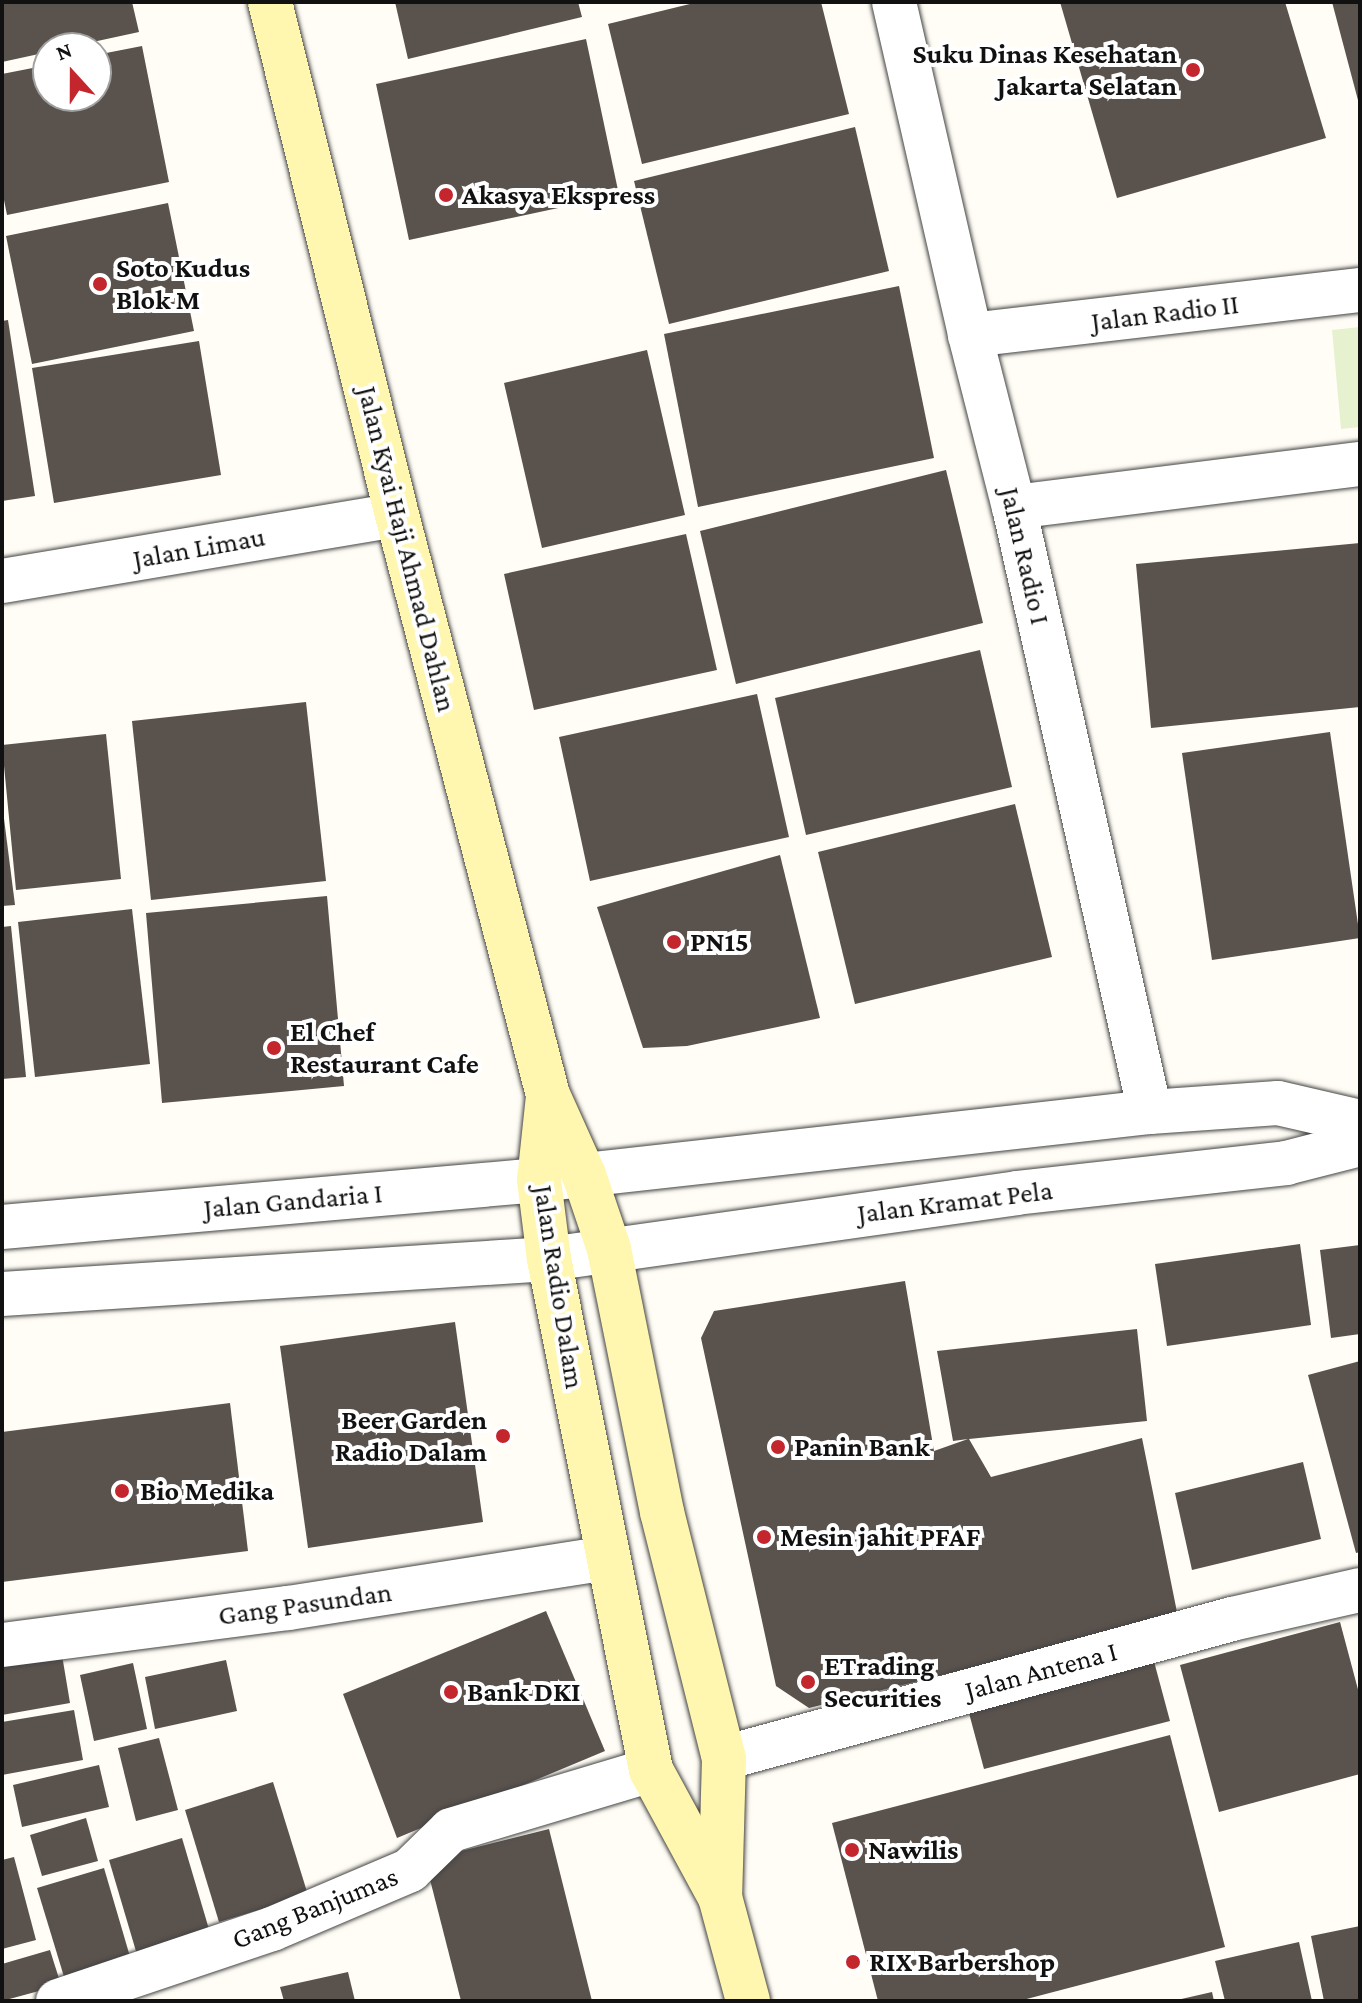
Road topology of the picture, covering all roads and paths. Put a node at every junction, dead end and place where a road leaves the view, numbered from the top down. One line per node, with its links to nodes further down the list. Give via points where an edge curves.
1 (270, 2): 7 (main road, Jalan Kyai Haji Ahmad Dahlan)
2 (894, 2): 4 (street, Jalan Radio I)
3 (1360, 290): 4 (street, Jalan Radio II)
4 (970, 335): 6 (street, Jalan Radio I)
5 (1360, 464): 6 (street)
6 (1014, 507): 10 (street, Jalan Radio I)
7 (397, 515): 8 (street, Jalan Limau); 9 (main road, Jalan Kyai Haji Ahmad Dahlan)
8 (2, 581)
9 (548, 1095): 13 (main road, Jalan Radio Dalam); 14 (main road, Jalan Radio Dalam)
10 (1150, 1112): 11 (street, via 1278,1103); 13 (street)
11 (1360, 1122)
12 (1360, 1144): 16 (street, Jalan Kramat Pela, via 1286,1163 1016,1193)
13 (584, 1175): 14 (street, Jalan Gandaria I); 16 (main road, Jalan Radio Dalam)
14 (539, 1180): 15 (street, Jalan Gandaria I); 17 (main road, Jalan Radio Dalam)
15 (2, 1227)
16 (609, 1249): 17 (street, Jalan Kramat Pela); 22 (main road, Jalan Radio Dalam, via 662,1512)
17 (549, 1259): 18 (street); 19 (main road, Jalan Radio Dalam)
18 (2, 1294)
19 (608, 1558): 21 (street, Gang Pasundan, via 288,1608); 23 (main road, Jalan Radio Dalam)
20 (1360, 1590): 22 (street, Jalan Antena I, via 1217,1623)
21 (2, 1645)
22 (724, 1758): 24 (main road, Jalan Radio Dalam)
23 (651, 1770): 24 (main road, Jalan Radio Dalam); 25 (street, Gang Banjumas, via 451,1830 410,1870 272,1929)
24 (720, 1897): 26 (main road, Jalan Radio Dalam)
25 (58, 2001)
26 (748, 2001)

